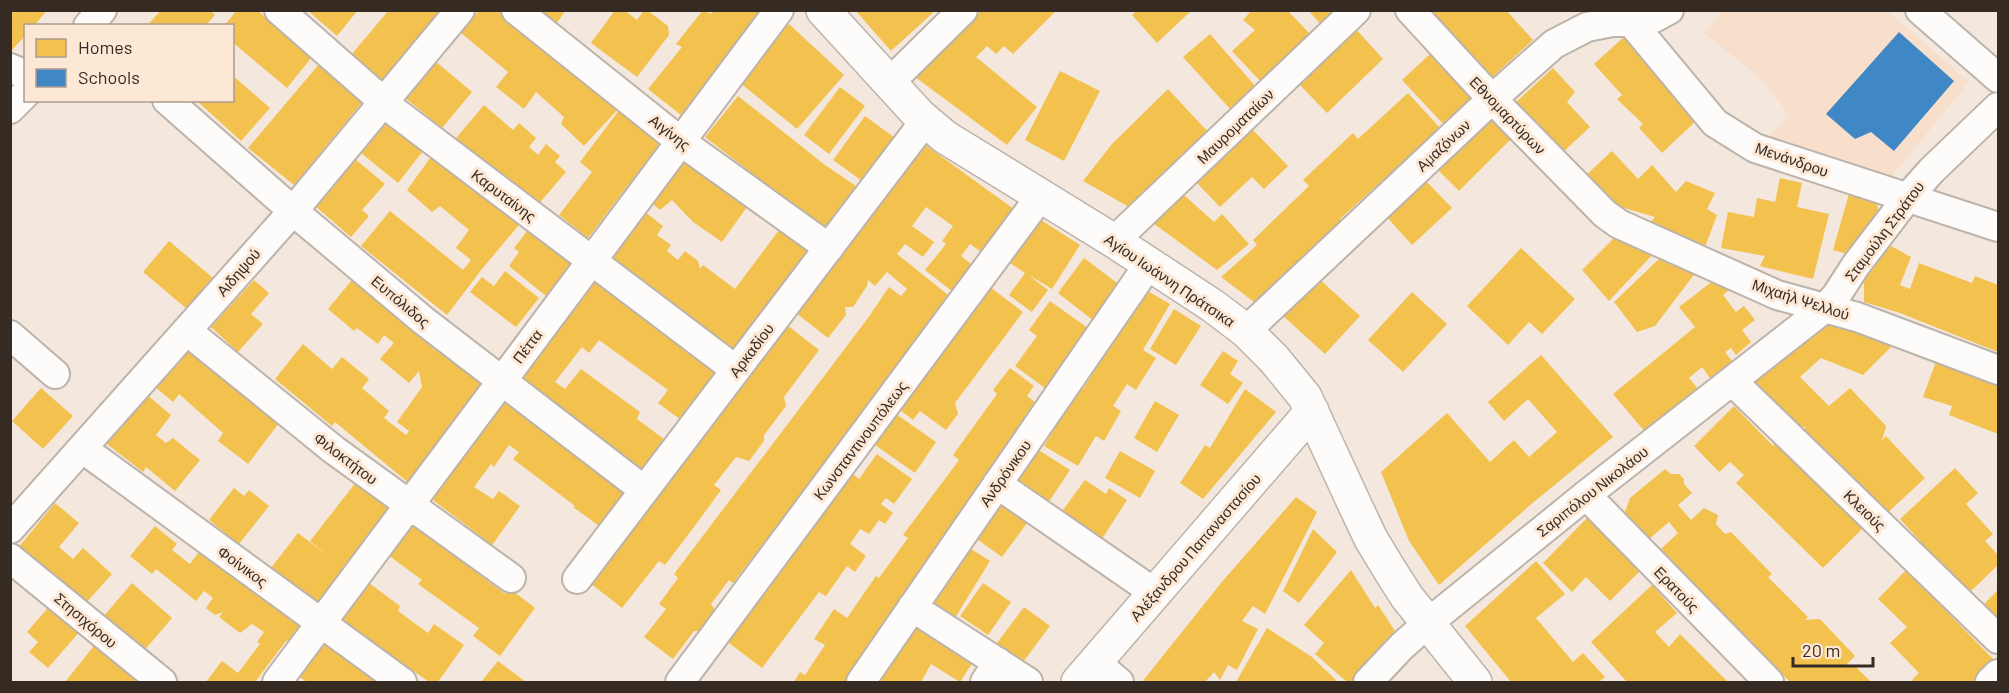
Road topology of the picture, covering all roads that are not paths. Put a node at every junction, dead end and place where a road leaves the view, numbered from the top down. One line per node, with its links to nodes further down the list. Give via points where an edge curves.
1 (102, 10): 13 (street)
2 (279, 10): 21 (street, Καρυταίνης)
3 (460, 10): 21 (street, Αιδηψού)
4 (516, 10): 25 (street, Αιγίνης)
5 (779, 10): 25 (street, Πέττα)
6 (823, 10): 17 (main road, Αγίου Ιωάννη Πράτσικα)
7 (963, 10): 17 (street)
8 (1356, 10): 31 (street, Μαυροματαίων)
9 (1410, 10): 19 (street, Εθνομαρτύρων)
10 (1669, 10): 12 (street, Αμαζόνων, via 1654,18)
11 (1920, 10): 16 (street)
12 (1631, 22): 19 (street, Αμαζόνων, via 1587,27 1554,44); 27 (street, Μενάνδρου, via 1715,123 1755,148)
13 (90, 24)
14 (10, 68): 15 (street)
15 (24, 74)
16 (1998, 78)
17 (889, 83): 24 (main road, Αγίου Ιωάννη Πράτσικα)
18 (24, 95): 23 (street)
19 (1491, 99): 29 (street, Εθνομαρτύρων); 37 (street, Αμαζόνων)
20 (169, 102): 28 (street, Ευπόλιδος)
21 (383, 102): 28 (street, Αιδηψού); 33 (street, Καρυταίνης)
22 (1998, 107): 27 (street, Σταμούλη Στράτου)
23 (10, 110)
24 (925, 121): 26 (main road, Αγίου Ιωάννη Πράτσικα); 32 (street, Αρκαδίου)
25 (680, 141): 32 (street, Αιγίνης); 33 (street, Πέττα)
26 (1040, 197): 31 (main road, Αγίου Ιωάννη Πράτσικα); 65 (street, Κωνσταντινουπόλεως)
27 (1908, 197): 30 (street, Μενάνδρου); 35 (street, Σταμούλη Στράτου)
28 (293, 211): 36 (street, Αιδηψού); 42 (street, Ευπόλιδος)
29 (1608, 217): 35 (street, Μιχαήλ Ψελλού, via 1750,284)
30 (1998, 226)
31 (1114, 241): 34 (main road, Αγίου Ιωάννη Πράτσικα)
32 (829, 248): 39 (street, Αρκαδίου)
33 (590, 261): 39 (street, Καρυταίνης); 42 (street, Πέττα)
34 (1149, 264): 37 (main road, Αγίου Ιωάννη Πράτσικα); 46 (street, Ανδρόνικου)
35 (1825, 308): 40 (street, Μιχαήλ Ψελλού); 43 (street, Σαριπόλου Νικολάου)
36 (188, 331): 45 (street, Αιδηψού); 49 (street, Φιλοκτήτου, via 334,450)
37 (1246, 331): 44 (main road, Αγίου Ιωάννη Πράτσικα, via 1284,370)
38 (10, 335): 41 (street)
39 (736, 370): 47 (street, Αρκαδίου)
40 (1998, 370)
41 (55, 374)
42 (501, 381): 47 (street, Ευπόλιδος); 49 (street, Πέττα)
43 (1732, 381): 48 (street, Σαριπόλου Νικολάου); 58 (street, Κλειούς)
44 (1312, 411): 54 (main road, Αλέξανδρου Παπαναστασίου); 57 (main road, Αγίου Ιωάννη Πράτσικα, via 1371,539)
45 (83, 449): 50 (street, Αιδηψού); 56 (street, Φοίνικος)
46 (997, 484): 54 (street); 55 (street, Ανδρόνικου)
47 (644, 490): 53 (street, Αρκαδίου)
48 (1586, 495): 57 (street, Σαριπόλου Νικολάου); 70 (street, Ερατούς)
49 (409, 505): 52 (street, Φιλοκτήτου); 56 (street, Πέττα)
50 (10, 529)
51 (10, 558): 62 (street, Στησιχόρου)
52 (511, 578)
53 (577, 579)
54 (1155, 593): 61 (main road, Αλέξανδρου Παπαναστασίου)
55 (912, 607): 59 (street); 66 (street, Ανδρόνικου)
56 (320, 623): 63 (street, Πέττα); 64 (street, Φοίνικος)
57 (1428, 623): 68 (street, Σαριπόλου Νικολάου); 69 (main road, Αγίου Ιωάννη Πράτσικα)
58 (1998, 639)
59 (991, 672): 67 (street)
60 (1998, 674): 71 (street)
61 (1097, 676)
62 (162, 682)
63 (277, 682)
64 (402, 682)
65 (680, 682)
66 (861, 682)
67 (1028, 682)
68 (1368, 682)
69 (1475, 682)
70 (1769, 682)
71 (1990, 682)

